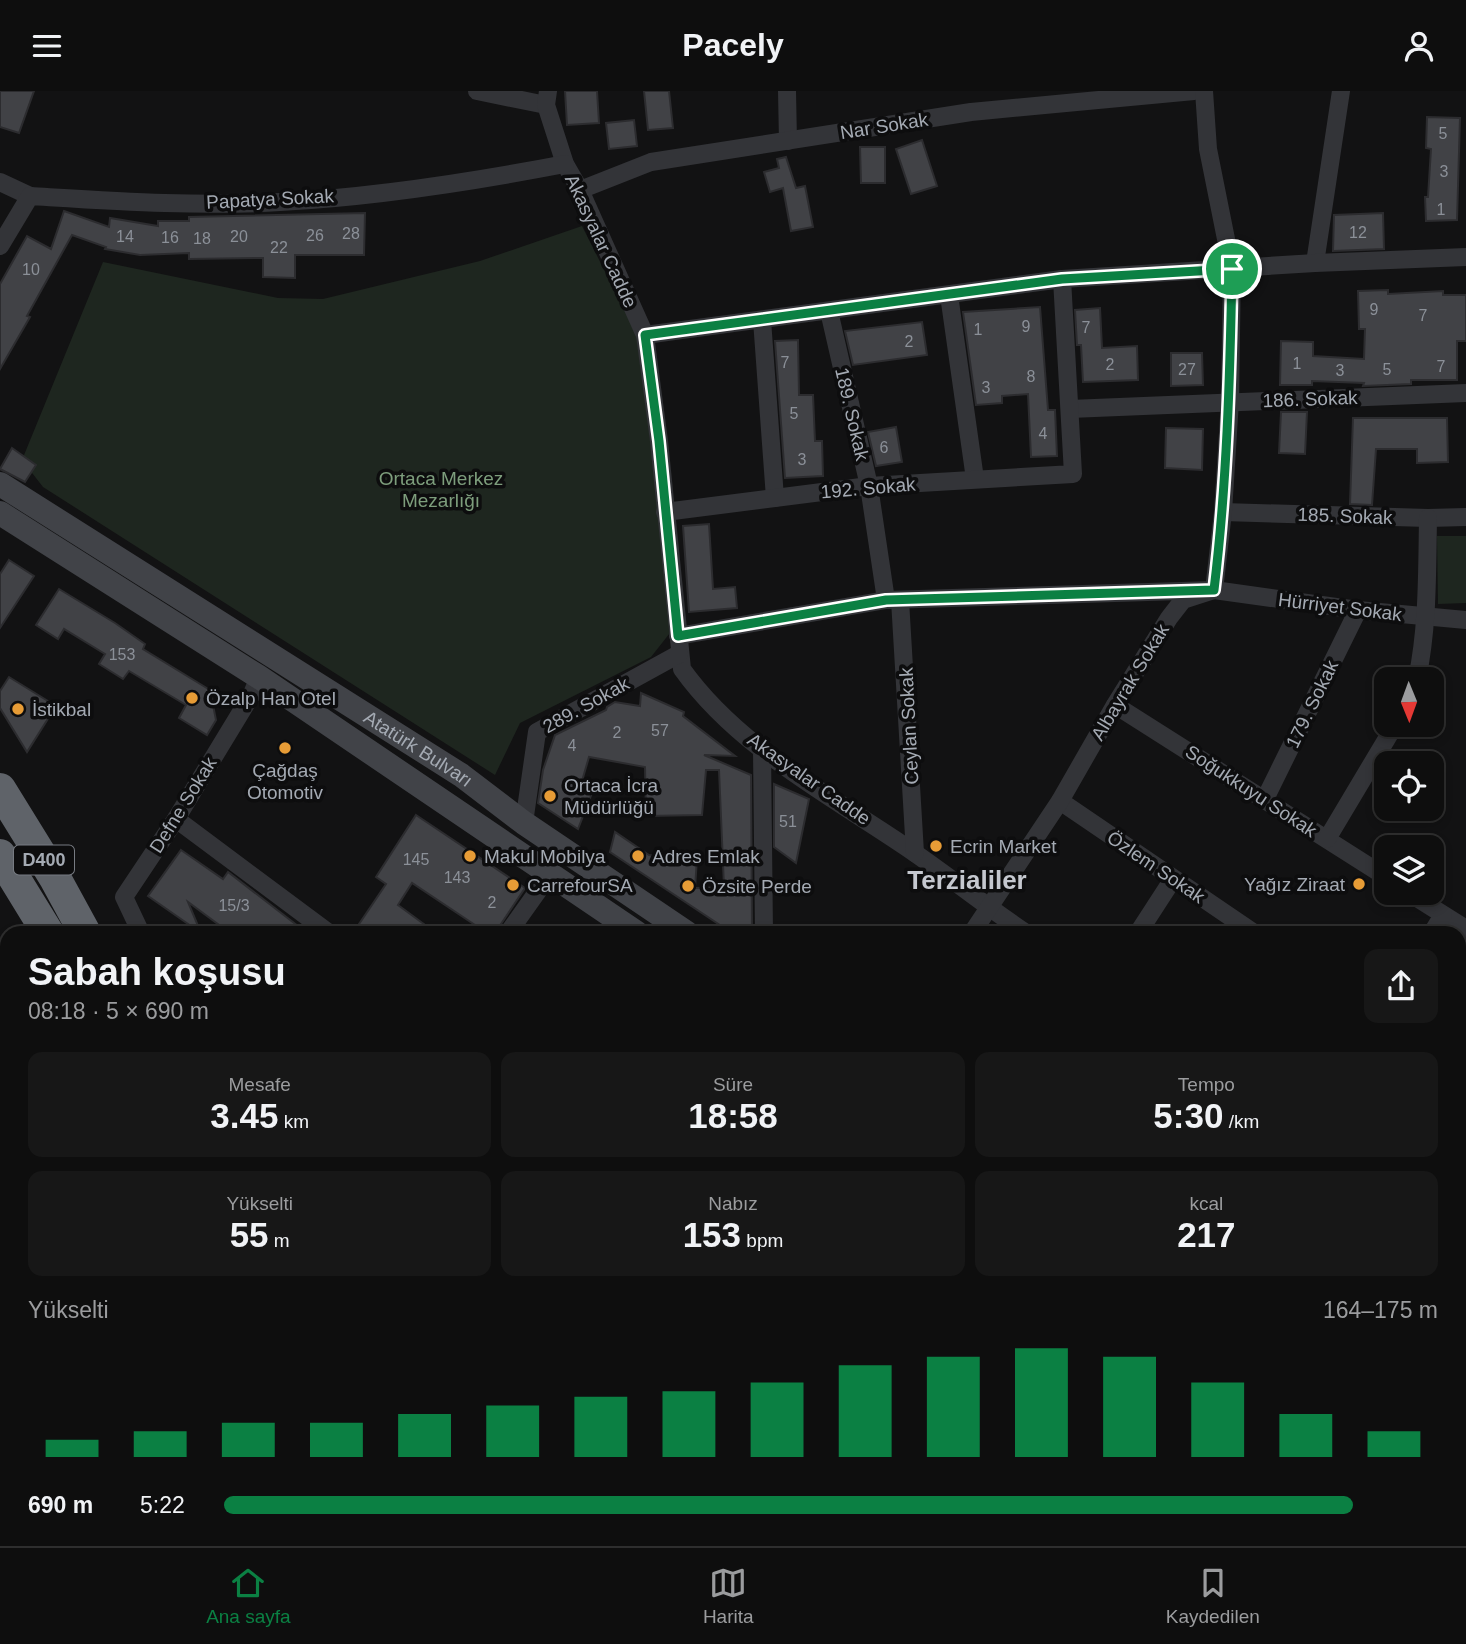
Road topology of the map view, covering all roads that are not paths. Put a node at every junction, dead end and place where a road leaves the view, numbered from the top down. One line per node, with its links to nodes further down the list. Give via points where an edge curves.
1 (477, 91): 6 (street)
2 (787, 91): 7 (street)
3 (1194, 91): 7 (street, Nar Sokak, via 971,112)
4 (1204, 91): 15 (street, via 1208,149)
5 (1341, 91): 14 (street)
6 (547, 98): 8 (street, Akasyalar Cadde)
7 (788, 141): 10 (street, Nar Sokak, via 651,162)
8 (565, 164): 10 (street, Akasyalar Cadde); 11 (street, Papatya Sokak, via 450,185 279,202 153,203)
9 (0, 182): 11 (street)
10 (580, 190): 20 (street, Akasyalar Cadde)
11 (30, 196): 12 (street)
12 (0, 246)
13 (1466, 257): 14 (street)
14 (1315, 263): 15 (street)
15 (1232, 269): 16 (street); 22 (street)
16 (1062, 279): 17 (street); 23 (street)
17 (949, 295): 18 (street); 24 (street)
18 (829, 311): 19 (street); 26 (street, 189. Sokak)
19 (762, 320): 20 (street); 27 (street)
20 (645, 335): 28 (street, Akasyalar Cadde)
21 (1466, 393): 22 (street, 186. Sokak)
22 (1230, 401): 23 (street, 186. Sokak); 29 (street)
23 (1070, 409): 24 (street, 192. Sokak, via 1073,474)
24 (975, 479): 26 (street, 192. Sokak)
25 (0, 484): 49 (main road, Atatürk Bulvarı, via 461,775)
26 (869, 485): 27 (street, 192. Sokak); 34 (street, 189. Sokak)
27 (775, 498): 28 (street, 192. Sokak)
28 (665, 512): 38 (street, Akasyalar Cadde)
29 (1223, 512): 32 (street, 185. Sokak); 33 (street)
30 (0, 513): 41 (main road, Atatürk Bulvarı)
31 (1466, 517): 32 (street, 185. Sokak)
32 (1429, 518): 36 (street)
33 (1214, 590): 34 (street, Hürriyet Sokak); 35 (street, Hürriyet Sokak); 42 (street, Albayrak Sokak, via 1183,600)
34 (893, 600): 38 (street, Hürriyet Sokak); 51 (street, Ceylan Sokak)
35 (1358, 610): 36 (street, Hürriyet Sokak); 46 (street, 179. Sokak)
36 (1425, 618): 37 (street, Hürriyet Sokak); 40 (street)
37 (1466, 620)
38 (678, 636): 39 (street, Akasyalar Cadde)
39 (679, 654): 44 (street, Akasyalar Cadde, via 682,669 702,697); 49 (street, 289. Sokak, via 537,732)
40 (1419, 667)
41 (259, 677): 48 (street, Defne Sokak); 54 (main road, Atatürk Bulvarı)
42 (1115, 705): 46 (street, Soğukkuyu Sokak); 47 (street, Albayrak Sokak)
43 (1388, 737): 50 (street)
44 (762, 750): 51 (street, Akasyalar Cadde); 66 (street)
45 (0, 789): 60 (highway, D400)
46 (1265, 799): 50 (street, Soğukkuyu Sokak)
47 (1059, 800): 55 (street, Özlem Sokak); 57 (street, Albayrak Sokak)
48 (176, 819): 61 (street, Defne Sokak, via 124,897); 62 (street)
49 (524, 823): 65 (main road, Atatürk Bulvarı)
50 (1327, 839): 53 (street, Soğukkuyu Sokak)
51 (915, 853): 57 (street, Akasyalar Cadde)
52 (0, 855): 59 (highway, D400)
53 (1374, 869)
54 (550, 874): 63 (street); 64 (main road, Atatürk Bulvarı)
55 (1174, 879): 69 (street); 70 (street, Özlem Sokak)
56 (1428, 905): 58 (street)
57 (989, 909): 67 (street, Albayrak Sokak); 68 (street, Akasyalar Cadde)
58 (1443, 915): 71 (street); 72 (street)
59 (44, 926)
60 (81, 926)
61 (138, 926)
62 (320, 926)
63 (513, 926)
64 (627, 926)
65 (677, 926)
66 (764, 926)
67 (977, 926)
68 (1015, 926)
69 (1143, 926)
70 (1244, 926)
71 (1436, 926)
72 (1461, 926)

